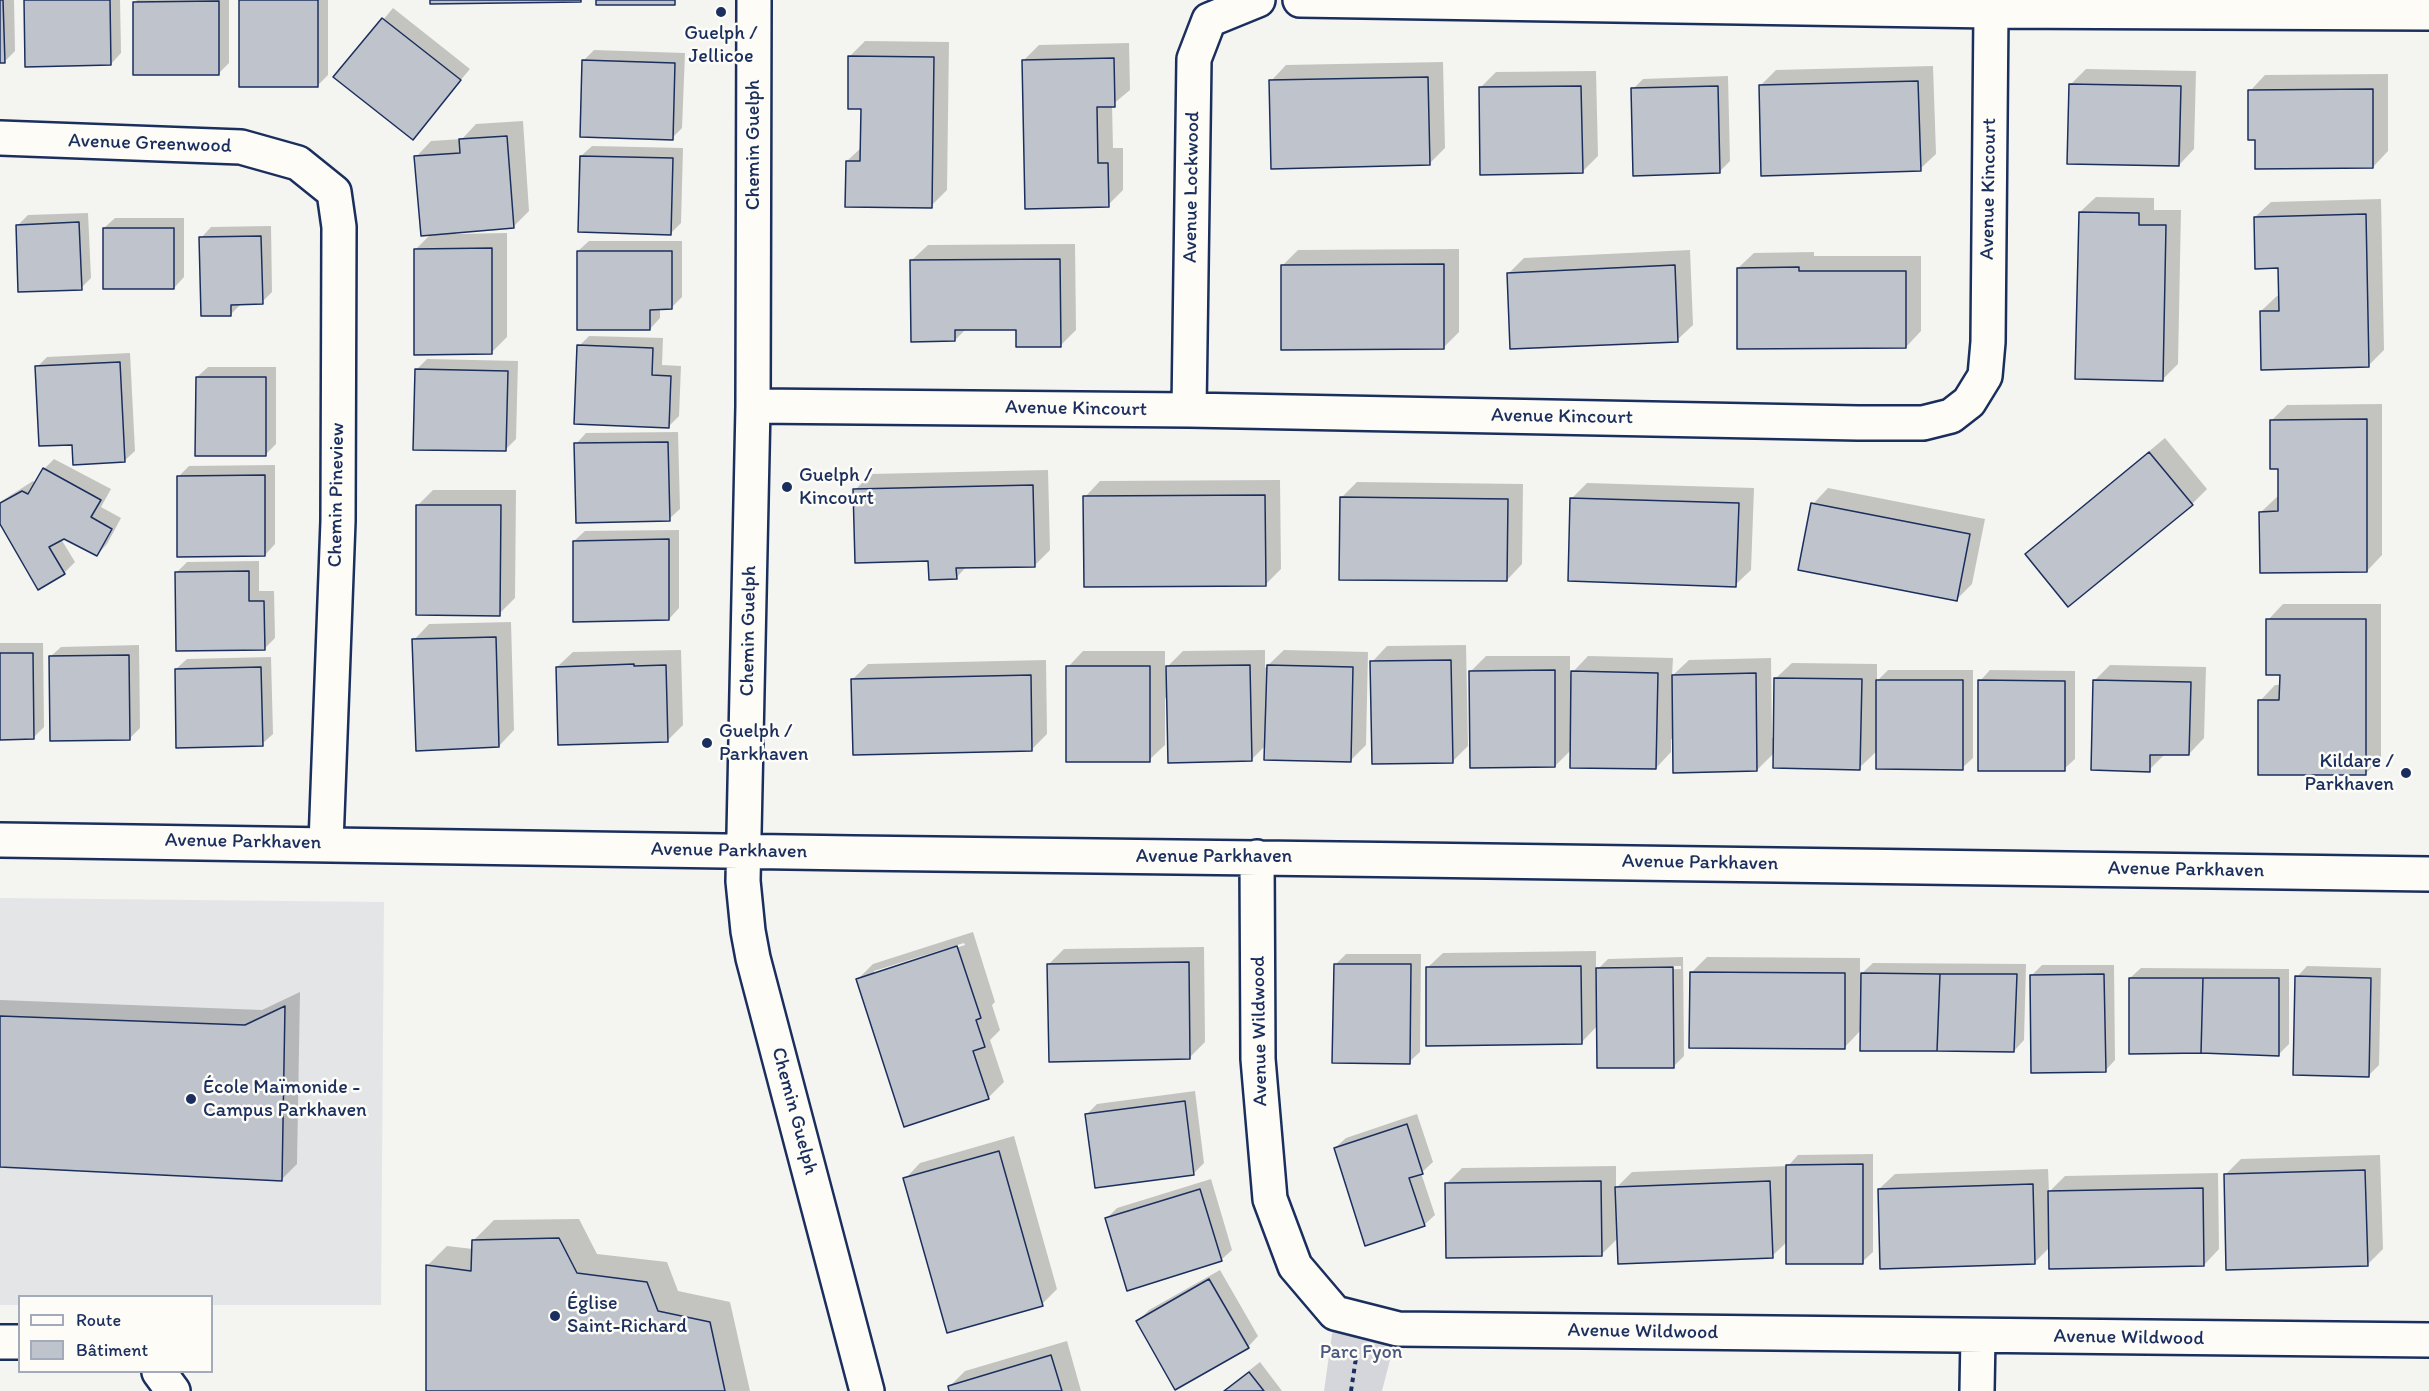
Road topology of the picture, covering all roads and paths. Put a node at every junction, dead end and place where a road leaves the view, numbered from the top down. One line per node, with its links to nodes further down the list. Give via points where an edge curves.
1 (754, 0): 8 (street, Chemin Guelph)
2 (1258, 0): 9 (street, Avenue Lockwood, via 1209,20 1194,59)
3 (1300, 0): 4 (street)
4 (1991, 11): 5 (street); 9 (street, Avenue Kincourt, via 1985,376 1969,402 1950,416 1923,423 1869,423)
5 (2429, 13)
6 (0, 138): 7 (street, Avenue Greenwood, via 241,147)
7 (298, 163): 11 (street, Chemin Pineview, via 334,192 339,227 338,521)
8 (753, 406): 9 (street, Avenue Kincourt); 12 (street, Chemin Guelph)
9 (1189, 410)
10 (0, 840): 11 (street, Avenue Parkhaven)
11 (326, 843): 12 (street, Avenue Parkhaven)
12 (744, 852): 13 (street, Avenue Parkhaven); 21 (street, Chemin Guelph, via 745,906 753,958)
13 (1257, 857): 14 (street, Avenue Parkhaven); 15 (street, Avenue Wildwood, via 1258,1059 1270,1199 1294,1266 1335,1313 1398,1329)
14 (2429, 874)
15 (1978, 1336): 16 (street, Avenue Wildwood); 22 (street)
16 (2429, 1340)
17 (0, 1342): 18 (street)
18 (18, 1342)
19 (160, 1373): 20 (street)
20 (173, 1391)
21 (867, 1391)
22 (1977, 1391)

